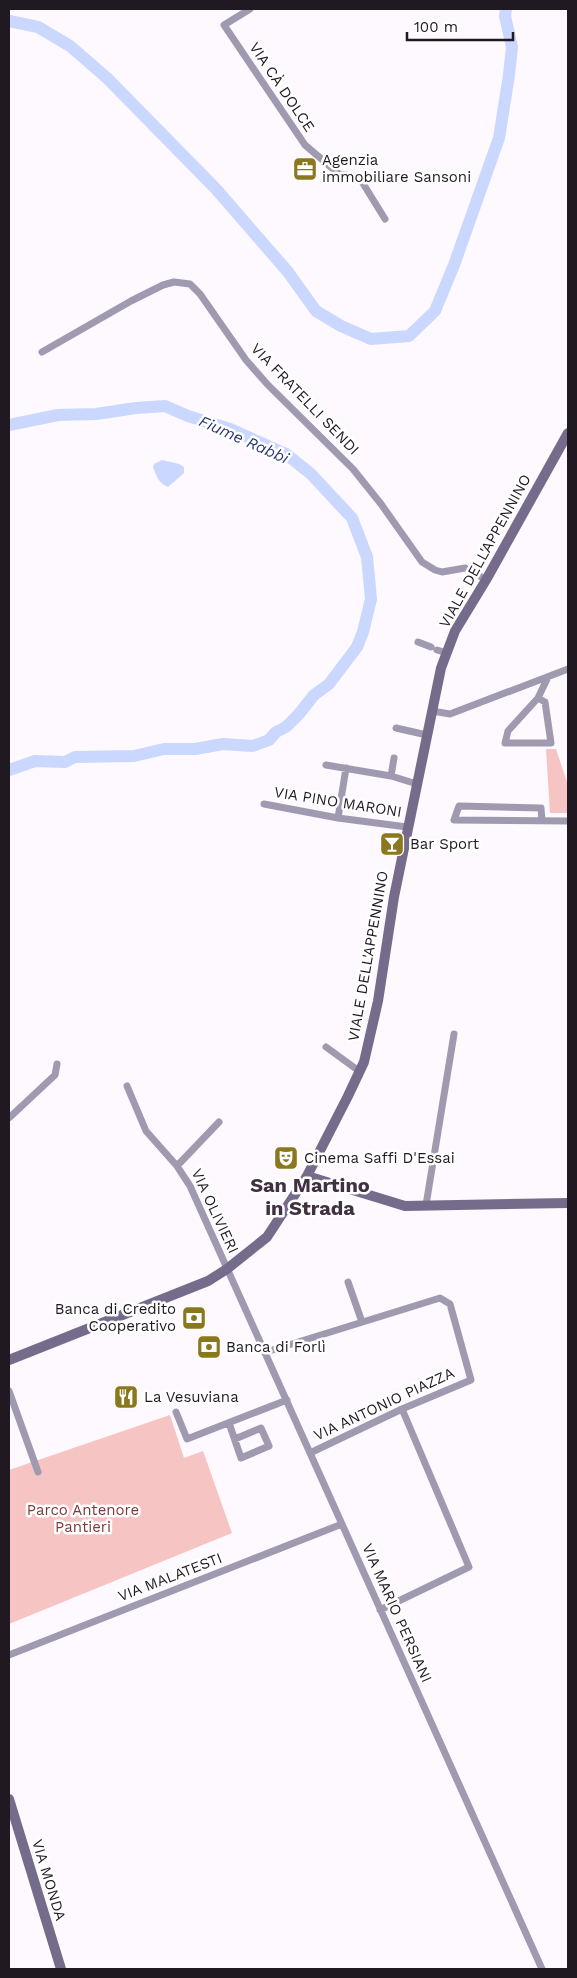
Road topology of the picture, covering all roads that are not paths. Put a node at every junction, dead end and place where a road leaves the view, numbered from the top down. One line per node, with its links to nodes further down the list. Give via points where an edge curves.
1 (250, 9): 2 (street, VIA CÀ DOLCE, via 224,25 305,145 339,174 359,177)
2 (385, 219)
3 (42, 352): 5 (street, VIA FRATELLI SENDI, via 163,286 174,282 190,284 246,360 382,504 422,562 442,572 465,568)
4 (568, 433): 5 (main road, VIALE DELL'APPENNINO)
5 (486, 580): 7 (main road, VIALE DELL'APPENNINO, via 455,631)
6 (418, 642): 7 (street)
7 (438, 650): 11 (main road, VIALE DELL'APPENNINO, via 441,668)
8 (568, 669): 9 (street)
9 (548, 677): 10 (street); 11 (street, via 450,714)
10 (538, 698): 10 (street, via 508,731 505,743 551,743 545,702)
11 (432, 711): 13 (main road, VIALE DELL'APPENNINO)
12 (396, 728): 13 (street)
13 (427, 735): 18 (main road, VIALE DELL'APPENNINO)
14 (394, 758): 17 (street)
15 (326, 765): 16 (street)
16 (346, 768): 17 (street); 20 (street)
17 (391, 776): 18 (street)
18 (417, 784): 23 (main road, VIALE DELL'APPENNINO)
19 (264, 804): 20 (street, VIA PINO MARONI)
20 (338, 818): 23 (street, VIA PINO MARONI)
21 (542, 821): 21 (street, via 454,820 459,806 541,808); 22 (street)
22 (568, 822)
23 (407, 827): 27 (main road, VIALE DELL'APPENNINO, via 378,1001)
24 (454, 1034): 34 (street)
25 (326, 1047): 27 (street)
26 (57, 1064): 29 (street, via 55,1075)
27 (359, 1071): 32 (main road, VIALE DELL'APPENNINO)
28 (127, 1086): 31 (street, VIA OLIVIERI, via 146,1130)
29 (9, 1118)
30 (219, 1122): 31 (street, VIA OLIVIERI)
31 (177, 1166): 35 (street, VIA OLIVIERI, via 190,1186)
32 (308, 1176): 34 (main road, via 405,1206); 35 (main road, VIALE DELL'APPENNINO, via 267,1237)
33 (568, 1203): 34 (main road)
34 (426, 1205)
35 (227, 1269): 38 (street, VIA MARIO PERSIANI); 39 (main road, VIALE DELL'APPENNINO, via 208,1280)
36 (348, 1282): 37 (street)
37 (362, 1322): 38 (street); 42 (street, VIA ANTONIO PIAZZA, via 440,1298 450,1304 471,1380)
38 (266, 1352): 41 (street, VIA MARIO PERSIANI)
39 (9, 1360)
40 (9, 1391): 47 (street)
41 (286, 1400): 44 (street); 46 (street, VIA MARIO PERSIANI)
42 (402, 1409): 46 (street, VIA ANTONIO PIAZZA); 49 (street, via 469,1567)
43 (176, 1412): 44 (street, via 187,1439)
44 (229, 1424): 45 (street)
45 (234, 1439): 45 (street, via 261,1428 269,1446 241,1458)
46 (310, 1453): 48 (street, VIA MARIO PERSIANI)
47 (38, 1472)
48 (342, 1524): 49 (street, VIA MARIO PERSIANI); 50 (street, VIA MALATESTI)
49 (380, 1610): 53 (street, VIA MARIO PERSIANI)
50 (9, 1656)
51 (9, 1800): 52 (main road, VIA MONDA)
52 (61, 1969)
53 (542, 1969)

